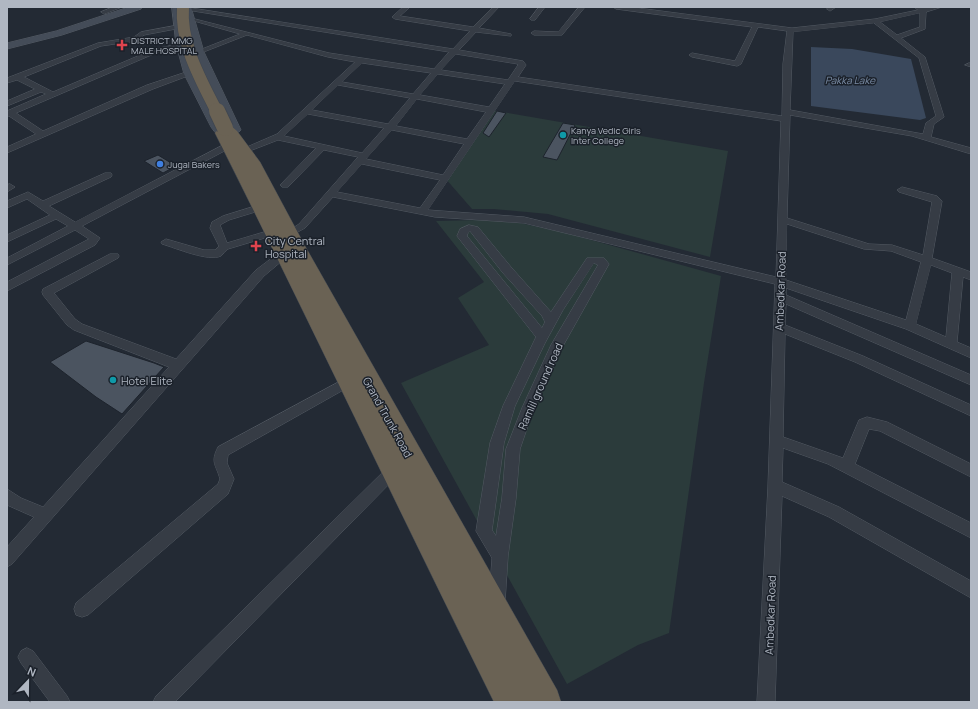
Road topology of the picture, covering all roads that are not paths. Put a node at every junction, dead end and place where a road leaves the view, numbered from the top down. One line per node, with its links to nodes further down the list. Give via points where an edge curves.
1 (119, 7): 12 (street)
2 (138, 7): 29 (main road, via 59,33)
3 (407, 7): 20 (street, via 395,17)
4 (496, 7): 20 (street)
5 (542, 7): 15 (street)
6 (582, 7): 23 (street, via 560,34)
7 (616, 7): 14 (street)
8 (671, 7): 14 (street)
9 (939, 7): 11 (street)
10 (184, 9): 13 (street); 17 (street); 19 (main road); 27 (main road); 53 (highway, bridge, via 181,18 188,45 199,75)
11 (919, 9): 16 (street); 25 (street, via 922,30)
12 (104, 12)
13 (214, 12): 17 (street); 30 (street)
14 (668, 14): 18 (street)
15 (533, 19)
16 (875, 21): 21 (street); 25 (street)
17 (203, 22): 22 (street)
18 (756, 25): 21 (street); 32 (street, via 737,64)
19 (179, 27): 26 (street, via 143,33); 28 (main road)
20 (474, 29): 24 (street); 30 (street)
21 (792, 30): 48 (street, Ambedkar Road, via 789,34)
22 (247, 33): 31 (street); 34 (street, via 328,55)
23 (534, 33)
24 (509, 34)
25 (896, 37): 52 (street, via 922,57 928,72 940,117 930,123)
26 (138, 38): 33 (street, via 138,48); 37 (street, via 100,44)
27 (196, 42): 28 (street); 31 (main road)
28 (181, 44): 33 (street); 36 (main road)
29 (7, 46)
30 (453, 51): 35 (street); 39 (street, via 521,62 522,65)
31 (199, 52): 53 (main road, via 235,130)
32 (692, 55)
33 (143, 56): 42 (street)
34 (358, 60): 35 (street); 40 (street, via 360,62)
35 (436, 71): 39 (street); 43 (street)
36 (189, 74): 50 (street, via 150,87); 53 (main road, via 216,127)
37 (20, 76): 38 (street); 41 (street, via 20,79)
38 (7, 81)
39 (511, 81): 45 (street); 48 (street)
40 (337, 83): 43 (street); 46 (street)
41 (42, 89): 42 (street); 44 (street)
42 (54, 95): 47 (street)
43 (415, 96): 45 (street); 49 (street)
44 (7, 104)
45 (491, 110): 54 (street)
46 (306, 111): 49 (street); 51 (street)
47 (8, 114): 50 (street)
48 (785, 115): 52 (street); 68 (street, Ambedkar Road)
49 (391, 126): 54 (street); 58 (street)
50 (42, 134): 56 (street)
51 (276, 137): 53 (street); 55 (street)
52 (927, 137): 57 (street)
53 (230, 138): 69 (street); 70 (highway, Grand Trunk Road); 70 (highway, Grand Trunk Road)
54 (469, 142): 60 (street)
55 (322, 147): 58 (street); 61 (street)
56 (7, 150)
57 (971, 151)
58 (362, 158): 60 (street); 63 (street)
59 (108, 175): 65 (street)
60 (445, 178): 66 (street)
61 (285, 185)
62 (902, 190): 75 (street, via 937,201)
63 (331, 194): 66 (street); 70 (street, via 302,226 294,231)
64 (7, 205): 65 (street, via 28,195)
65 (43, 205): 67 (street)
66 (422, 212): 79 (street, via 524,220)
67 (57, 215): 69 (street); 71 (street)
68 (782, 219): 75 (street, via 868,247 892,248); 79 (street, Ambedkar Road)
69 (75, 227): 76 (street); 80 (street, via 94,237 95,241)
70 (275, 228): 73 (street); 73 (street, via 226,218 215,224); 88 (street, via 260,273); 90 (highway, Grand Trunk Road); 104 (highway, Grand Trunk Road, via 296,246)
71 (7, 240)
72 (166, 242): 73 (street, via 211,254 218,253)
73 (224, 247)
74 (114, 256): 88 (street, via 47,292 78,327)
75 (927, 259): 77 (street); 83 (street)
76 (7, 262)
77 (958, 271): 78 (street); 86 (street)
78 (971, 276)
79 (780, 282): 81 (street, Ambedkar Road); 83 (street)
80 (7, 287)
81 (780, 297): 84 (street, Ambedkar Road); 89 (street)
82 (551, 322): 85 (street); 85 (street, via 547,314 474,229 463,231 462,236); 100 (street, Ramlil ground road, via 591,260 600,260 604,264 557,345 528,408 513,449)
83 (910, 326): 86 (street)
84 (780, 327): 91 (street); 92 (street, Ambedkar Road)
85 (543, 337): 100 (street, via 509,406 497,443 484,531)
86 (951, 344): 87 (street)
87 (971, 353)
88 (178, 365): 98 (street)
89 (971, 380)
90 (350, 381): 94 (highway, Grand Trunk Road); 103 (street, via 224,451 219,463 228,481 223,490)
91 (971, 411)
92 (776, 440): 93 (street, via 818,453); 96 (street, Ambedkar Road)
93 (847, 466): 95 (street, via 867,422 882,426); 99 (street)
94 (393, 471): 106 (highway, Grand Trunk Road); 108 (street)
95 (971, 471)
96 (775, 486): 102 (street, via 834,512); 110 (street, Ambedkar Road)
97 (7, 496): 98 (street, via 16,503)
98 (45, 515): 101 (street)
99 (971, 531)
100 (500, 556): 104 (street, Ramlil ground road)
101 (7, 559)
102 (971, 590)
103 (82, 609)
104 (496, 613): 106 (highway, Grand Trunk Road)
105 (27, 657): 107 (street)
106 (512, 682): 109 (highway, Grand Trunk Road)
107 (61, 702)
108 (162, 702)
109 (545, 702)
110 (766, 702)

